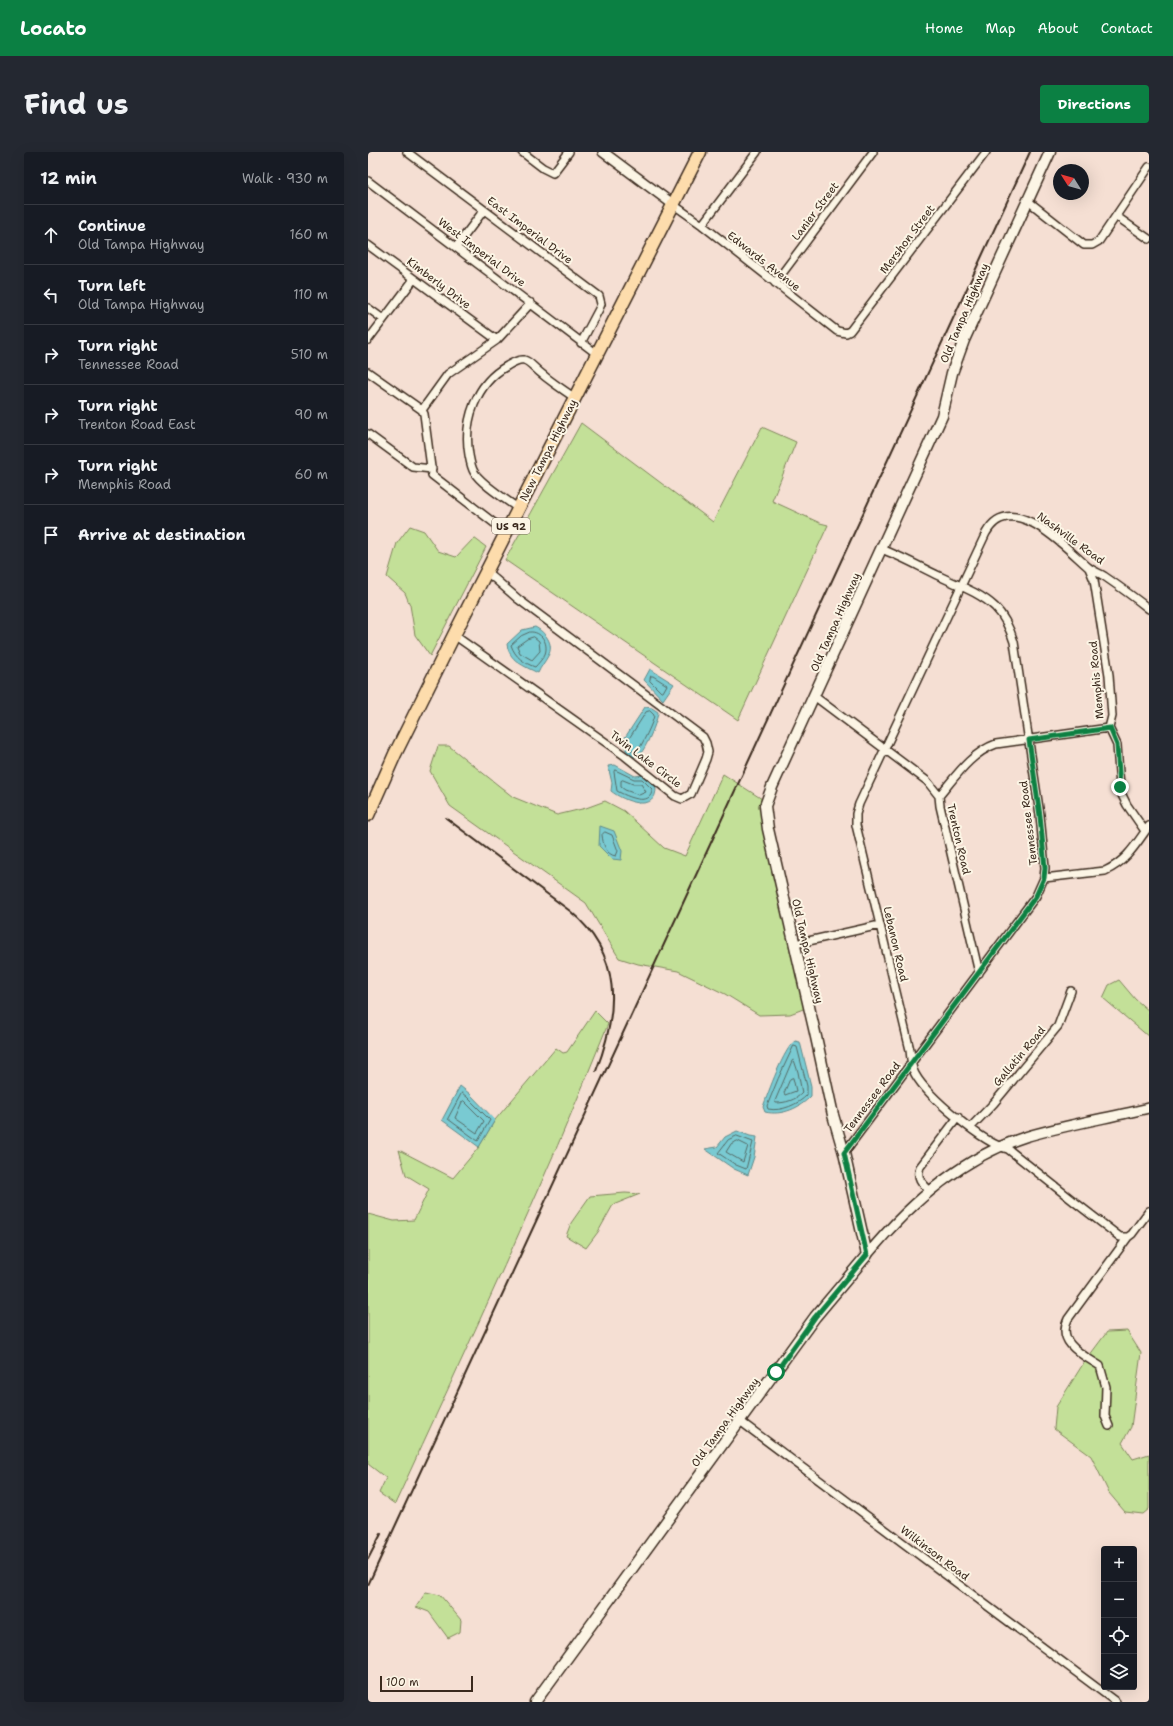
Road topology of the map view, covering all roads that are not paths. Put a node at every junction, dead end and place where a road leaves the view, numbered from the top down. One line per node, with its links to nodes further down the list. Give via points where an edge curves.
1 (407, 152): 14 (street, East Imperial Drive)
2 (522, 152): 3 (street, via 553,173)
3 (569, 152)
4 (603, 152): 13 (street)
5 (700, 152): 13 (main road, New Tampa Highway / US 92)
6 (757, 152): 16 (street)
7 (873, 152): 21 (street, Lanier Street)
8 (986, 152): 25 (street, Mershon Street, via 850,331)
9 (1050, 152): 12 (main road, Old Tampa Highway)
10 (1149, 167): 15 (street)
11 (368, 181): 19 (street, West Imperial Drive)
12 (1028, 201): 15 (street, via 1084,245 1092,245 1099,241); 37 (main road, Old Tampa Highway, via 964,340 952,372 942,416)
13 (674, 205): 16 (street, Edwards Avenue); 29 (main road, New Tampa Highway / US 92)
14 (484, 210): 19 (street); 28 (street, East Imperial Drive, via 599,296 601,304)
15 (1116, 216): 17 (street)
16 (702, 225): 21 (street, Edwards Avenue)
17 (1149, 239)
18 (368, 245): 20 (street, Kimberly Drive)
19 (456, 247): 22 (street, West Imperial Drive)
20 (414, 279): 24 (street); 27 (street, Kimberly Drive)
21 (775, 283): 25 (street, Edwards Avenue)
22 (531, 303): 27 (street); 28 (street, West Imperial Drive)
23 (368, 308): 24 (street)
24 (383, 319): 26 (street)
25 (842, 333)
26 (368, 340)
27 (497, 340): 32 (street, via 451,371)
28 (581, 342): 29 (street, West Imperial Drive)
29 (597, 354): 31 (main road, New Tampa Highway / US 92)
30 (368, 372): 32 (street)
31 (575, 398): 35 (main road, New Tampa Highway / US 92); 35 (street, via 543,376 526,360 520,360 494,375 476,400 467,433 473,469 477,476)
32 (422, 410): 34 (street)
33 (368, 434): 34 (street, via 413,467)
34 (432, 469): 36 (street, via 432,475)
35 (519, 509): 36 (main road, New Tampa Highway / US 92)
36 (507, 533): 39 (main road, New Tampa Highway / US 92)
37 (881, 549): 40 (street, Tennessee Road); 43 (main road, Old Tampa Highway)
38 (1089, 568): 40 (street, Nashville Road, via 1076,554 1025,518 1009,516 995,522 989,528); 41 (street, Nashville Road); 44 (street, Memphis Road, via 1094,580 1109,675 1112,716)
39 (487, 572): 42 (main road, New Tampa Highway / US 92); 42 (street, Twin Lake Circle, via 518,599 703,737 708,752 690,794 682,799 675,796 625,756)
40 (961, 586): 45 (street, Tennessee Road, via 996,608 1011,630); 46 (street, Lebanon Road)
41 (1149, 609)
42 (454, 635): 48 (main road, New Tampa Highway / US 92)
43 (814, 696): 46 (street, Trenton Road); 52 (main road, Old Tampa Highway, via 765,806)
44 (1110, 728): 45 (street); 49 (street, Memphis Road, via 1117,745 1122,795)
45 (1029, 740): 47 (street, via 996,744 979,752); 50 (street, Tennessee Road, via 1040,816)
46 (885, 749): 47 (street, Trenton Road, via 927,781); 51 (street, Lebanon Road, via 856,814 856,825)
47 (939, 796): 53 (street, Trenton Road)
48 (368, 815)
49 (1147, 829): 50 (street, via 1129,854 1105,871)
50 (1044, 878): 53 (street, Tennessee Road, via 1036,896)
51 (880, 925): 52 (street); 55 (street, Lebanon Road)
52 (795, 944): 60 (main road, Old Tampa Highway, via 832,1115)
53 (979, 973): 55 (street, Tennessee Road)
54 (1071, 991): 58 (street, Gallatin Road, via 1058,1026)
55 (912, 1063): 57 (street, Lebanon Road, via 914,1073 929,1094); 60 (street, Tennessee Road)
56 (1149, 1108): 59 (street, via 1025,1138)
57 (958, 1117): 58 (street, Lebanon Road); 61 (street, via 920,1166 920,1182)
58 (971, 1127): 59 (street, Lebanon Road)
59 (1000, 1147): 61 (street, via 972,1162); 63 (street, Lebanon Road, via 1008,1149 1120,1237)
60 (844, 1153): 64 (main road, Old Tampa Highway)
61 (930, 1191): 64 (street, via 902,1215)
62 (1149, 1211): 63 (street)
63 (1128, 1237): 66 (street, via 1068,1319 1064,1330 1073,1348 1100,1366 1106,1387 1105,1416)
64 (867, 1255): 65 (main road, Old Tampa Highway, via 815,1317)
65 (740, 1421): 67 (main road, Old Tampa Highway); 68 (street, Wilkinson Road)
66 (1108, 1426)
67 (535, 1702)
68 (1116, 1702)

